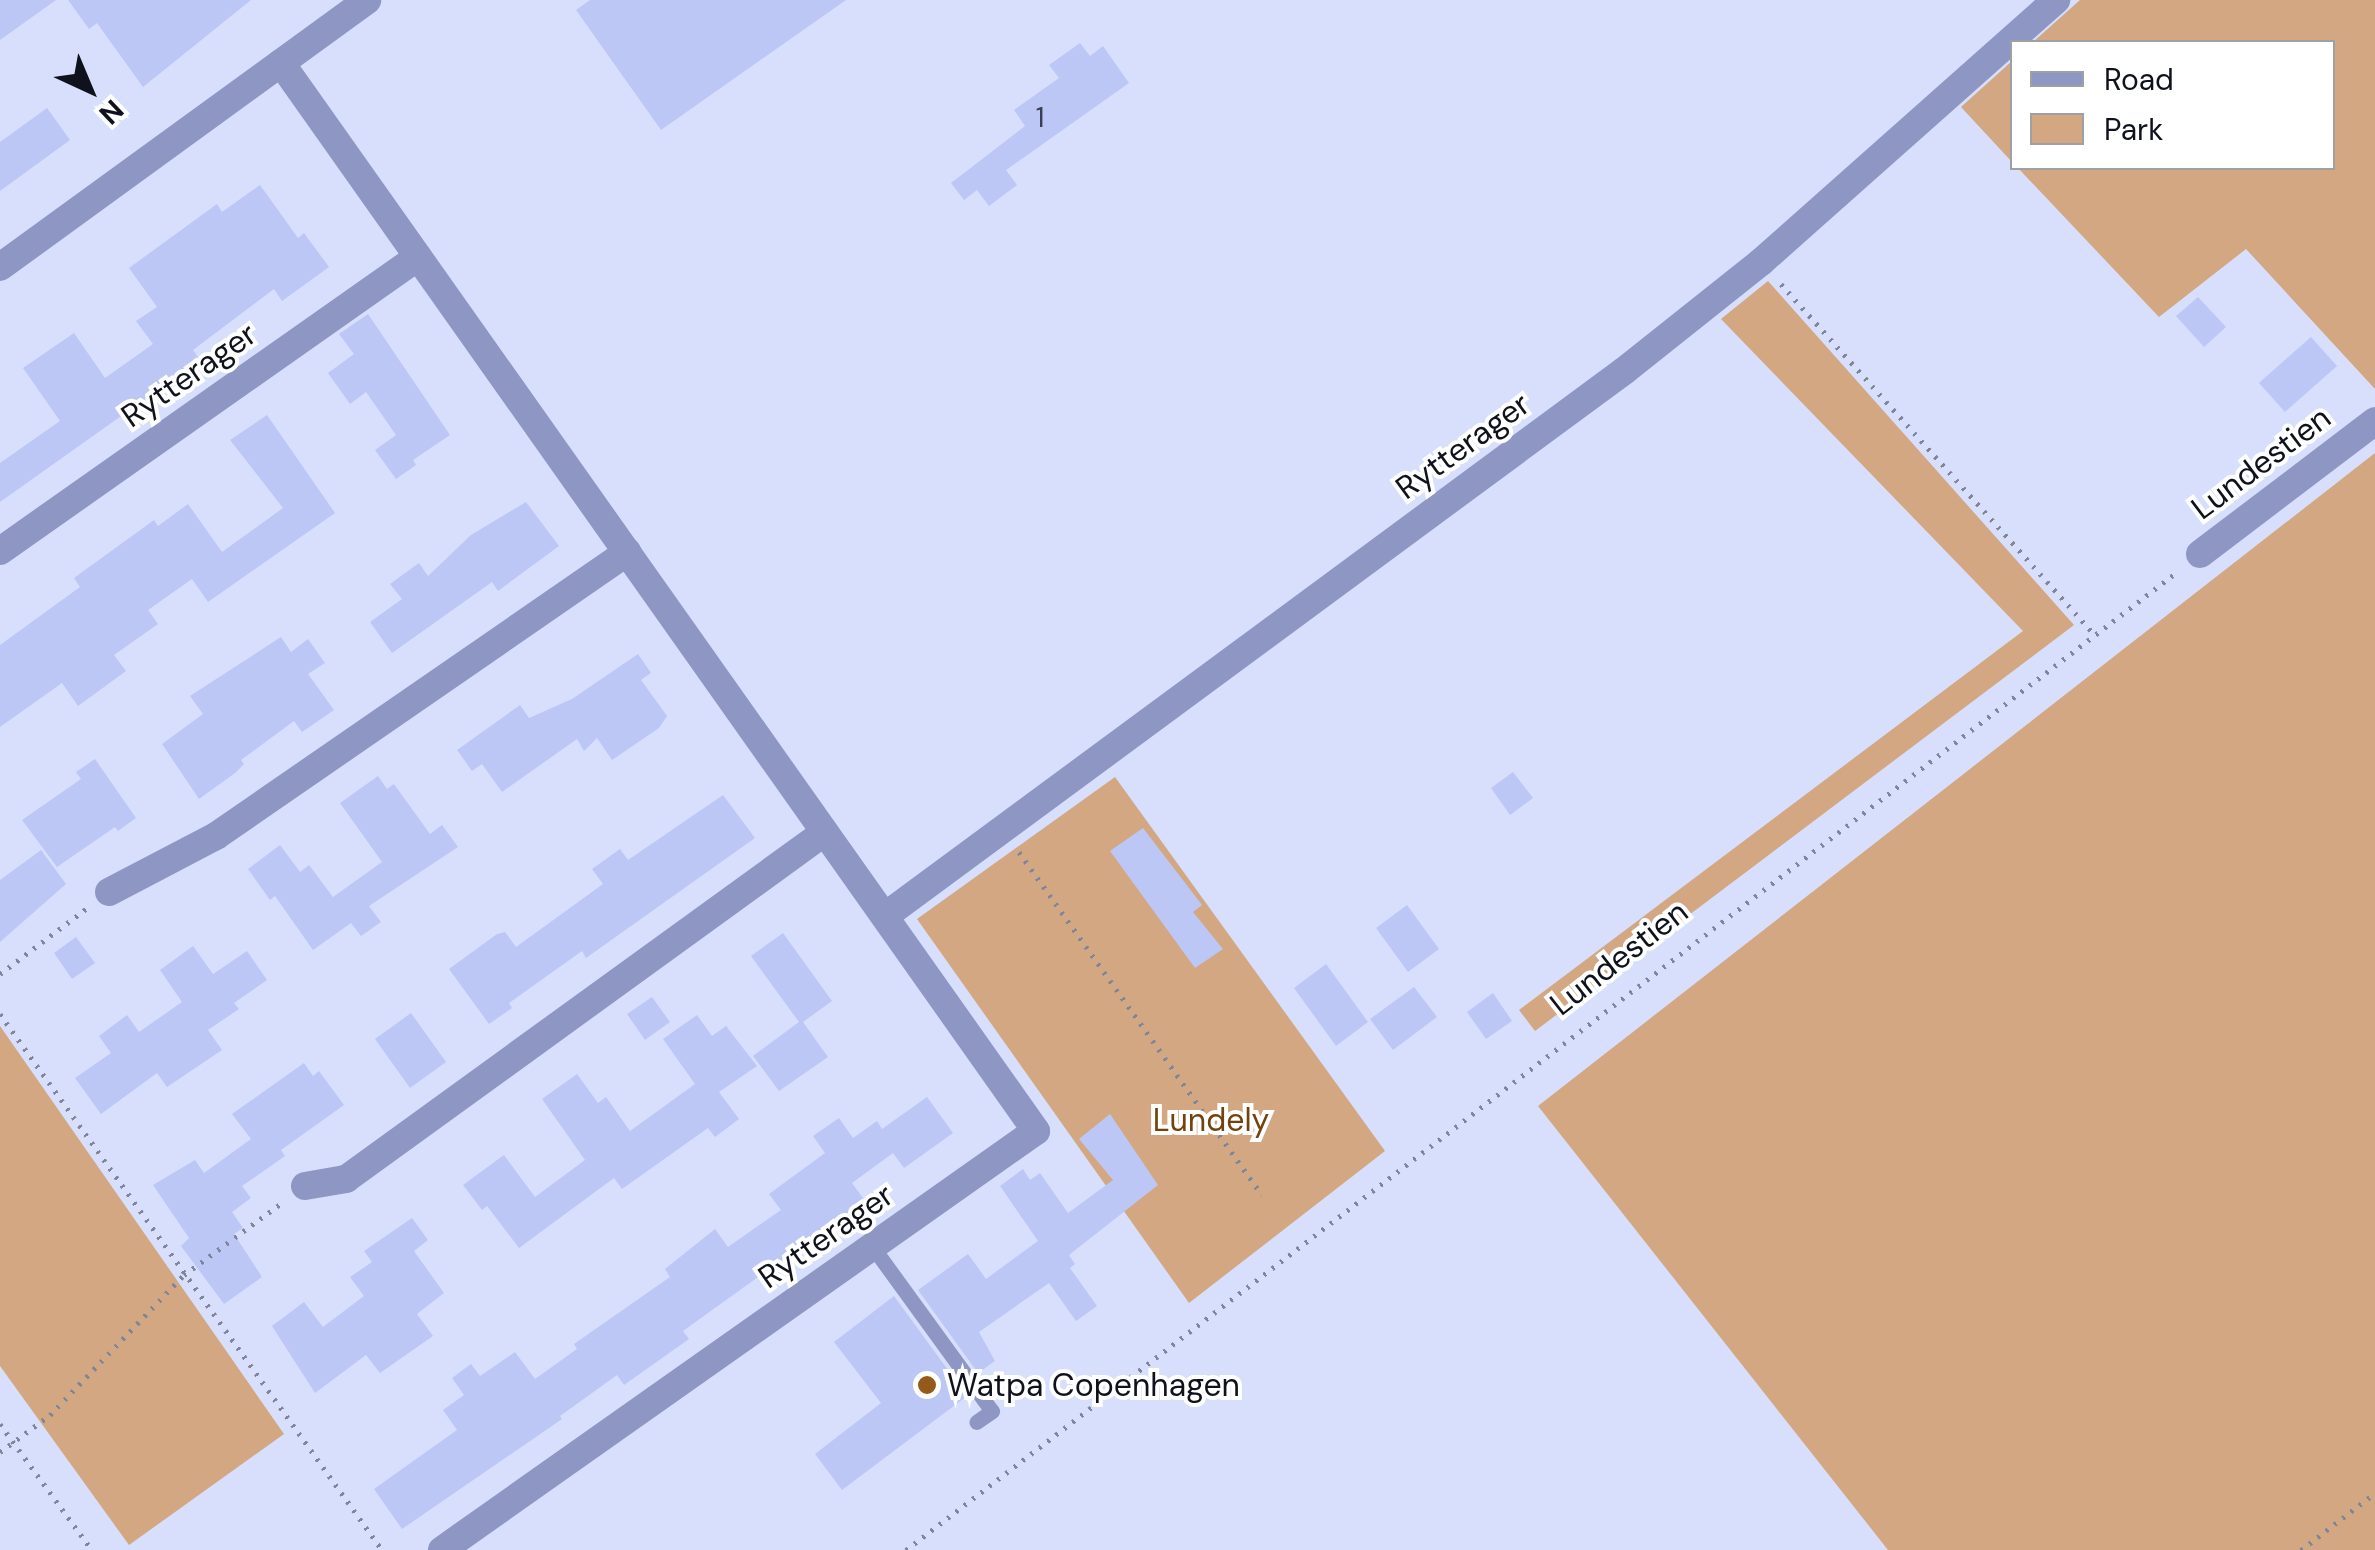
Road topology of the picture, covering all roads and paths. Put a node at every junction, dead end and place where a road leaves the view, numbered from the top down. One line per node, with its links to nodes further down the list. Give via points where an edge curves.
1 (367, 0): 5 (street)
2 (2056, 0): 3 (street, Rytterager)
3 (2011, 40)
4 (2010, 41): 7 (street, Rytterager)
5 (281, 62): 6 (street, Rytterager); 8 (street)
6 (418, 256): 10 (street, Rytterager); 11 (street, Rytterager)
7 (1761, 262): 13 (path); 14 (street, Rytterager, via 1624,371)
8 (0, 267)
9 (2375, 421): 12 (street, Lundestien)
10 (0, 550)
11 (627, 552): 15 (street, Rytterager); 16 (street, via 216,836)
12 (2200, 554): 13 (path, Lundestien)
13 (2096, 636): 32 (path, Lundestien)
14 (1003, 829): 17 (street, Rytterager); 21 (path)
15 (826, 832): 17 (street, Rytterager); 20 (street, via 346,1179)
16 (109, 892): 18 (path)
17 (885, 916): 22 (street, Rytterager, via 1036,1131)
18 (0, 974)
19 (0, 1014): 23 (path)
20 (305, 1186): 23 (path)
21 (1262, 1195)
22 (872, 1246): 24 (lane, via 992,1411); 31 (street, Rytterager)
23 (184, 1275): 26 (path, via 50,1415); 30 (path)
24 (976, 1422)
25 (0, 1424): 26 (path)
26 (14, 1442): 27 (path); 29 (path)
27 (0, 1452)
28 (2375, 1493): 33 (path)
29 (92, 1550)
30 (382, 1550)
31 (442, 1550)
32 (906, 1550)
33 (2301, 1550)

